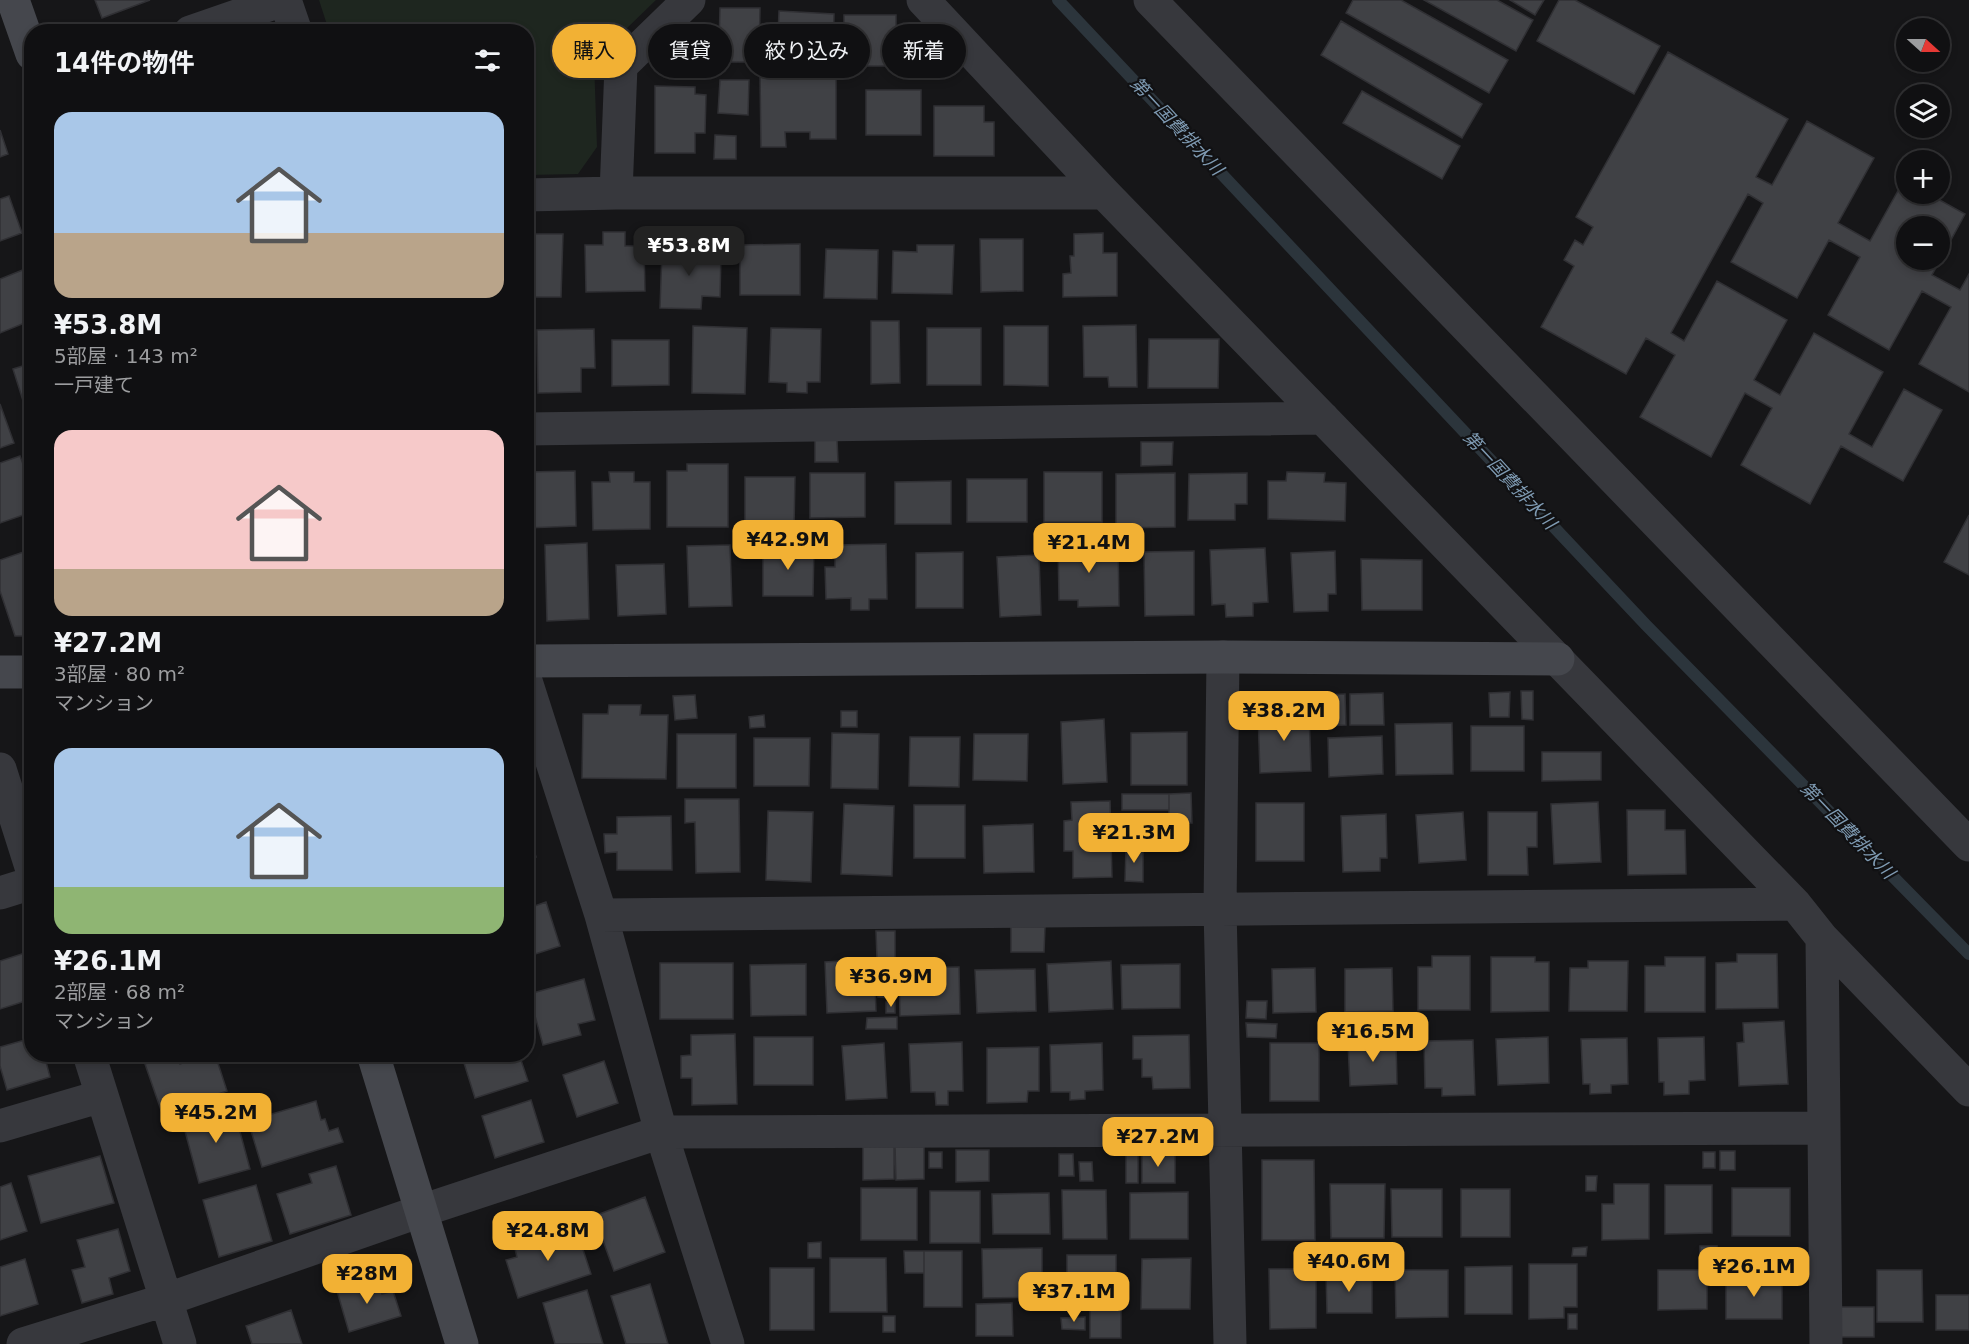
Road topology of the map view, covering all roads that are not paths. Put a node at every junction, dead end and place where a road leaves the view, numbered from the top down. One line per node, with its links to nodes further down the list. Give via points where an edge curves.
1 (13, 0): 8 (street)
2 (284, 0): 6 (street); 7 (street)
3 (689, 0): 9 (street, via 621,66)
4 (923, 0): 10 (street)
5 (1150, 0): 22 (street)
6 (214, 24)
7 (293, 24)
8 (24, 31)
9 (616, 193): 10 (street); 11 (street)
10 (1104, 193): 12 (street)
11 (534, 195)
12 (1323, 418): 13 (street); 15 (street)
13 (534, 429)
14 (1223, 657): 15 (street); 16 (street); 26 (street)
15 (1558, 659): 25 (street)
16 (534, 661)
17 (0, 672): 18 (street)
18 (24, 672)
19 (534, 706): 27 (street)
20 (0, 769): 21 (street)
21 (24, 845)
22 (1969, 845)
23 (24, 886): 24 (street)
24 (0, 893)
25 (1795, 904): 26 (street); 28 (street)
26 (1220, 908): 27 (street); 35 (street)
27 (601, 915): 36 (street)
28 (1822, 938): 31 (street); 34 (street)
29 (91, 1062): 32 (street)
30 (375, 1062): 37 (street)
31 (1969, 1090)
32 (102, 1096): 33 (street); 38 (street)
33 (0, 1126)
34 (1824, 1128): 35 (street); 44 (street)
35 (1224, 1131): 36 (street); 43 (street)
36 (662, 1132): 37 (street); 42 (street)
37 (421, 1211): 38 (street); 41 (street)
38 (165, 1300): 39 (street); 40 (street)
39 (23, 1344)
40 (180, 1344)
41 (462, 1344)
42 (728, 1344)
43 (1230, 1344)
44 (1826, 1344)

